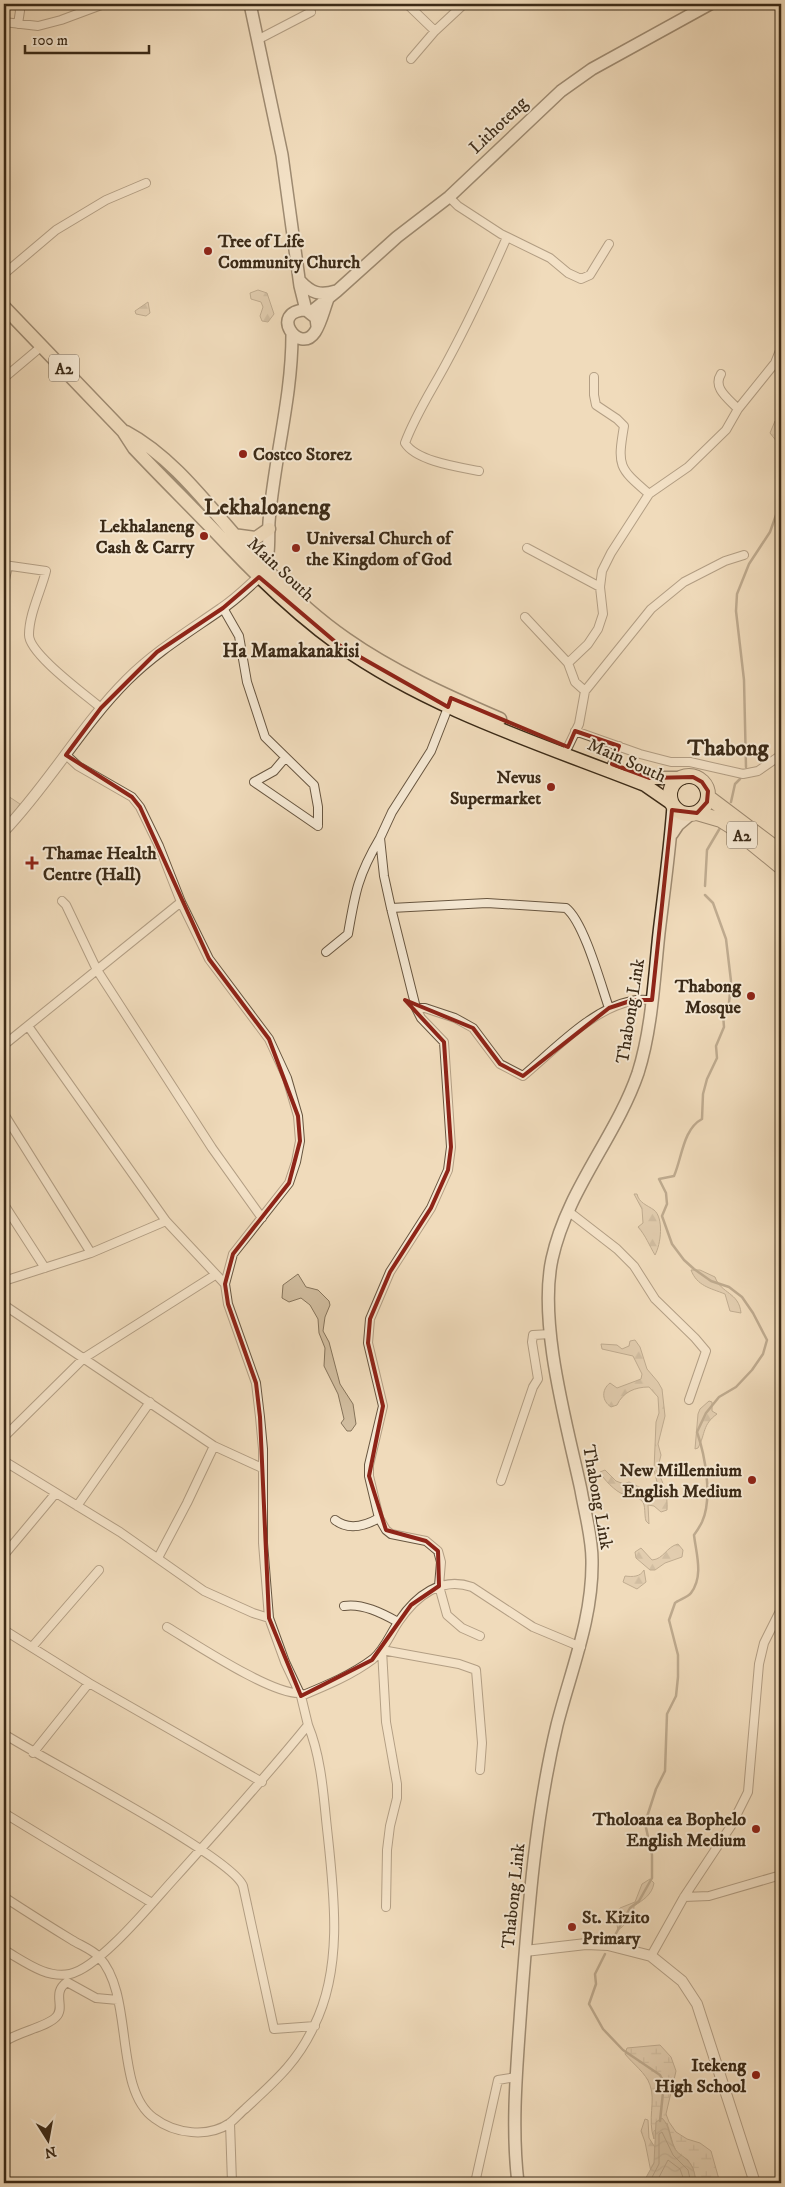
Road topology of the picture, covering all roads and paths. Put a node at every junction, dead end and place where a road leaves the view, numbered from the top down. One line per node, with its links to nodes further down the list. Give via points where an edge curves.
1 (18, 4): 9 (street)
2 (104, 4): 9 (street, via 38,26)
3 (250, 4): 11 (main road)
4 (408, 4): 10 (street)
5 (464, 4): 10 (street)
6 (710, 4): 14 (main road, Lithoteng, via 592,69 560,91)
7 (311, 12): 11 (street)
8 (4, 22): 9 (street)
9 (18, 24)
10 (435, 31): 12 (street)
11 (259, 39): 18 (main road, via 282,155)
12 (410, 59)
13 (146, 183): 17 (street, via 106,200 56,230)
14 (449, 197): 15 (street); 19 (main road, Lithoteng, via 397,237)
15 (507, 237): 16 (street, via 550,258 568,273 582,279 590,275); 34 (street, via 450,357 417,412 405,443 410,451 448,465)
16 (609, 244)
17 (4, 274)
18 (300, 284): 19 (main road, via 317,294); 21 (main road); 22 (main road)
19 (333, 294): 21 (main road, Lithoteng); 23 (main road)
20 (4, 307): 26 (main road, A2)
21 (308, 311): 22 (main road, via 298,310); 23 (main road, via 316,318)
22 (292, 314): 24 (main road, via 288,328)
23 (317, 326): 25 (main road)
24 (292, 335): 25 (main road, via 303,339); 28 (main road)
25 (309, 337): 28 (main road)
26 (42, 346): 31 (street); 33 (main road, A2)
27 (781, 348): 32 (street, via 775,362)
28 (292, 365): 36 (main road)
29 (721, 374): 32 (street, via 718,386)
30 (594, 377): 35 (street, via 596,405 624,426 620,461 624,472)
31 (4, 378)
32 (738, 409): 35 (street, via 726,430 701,455)
33 (124, 431): 37 (main road, Main South / A2, via 140,439 170,466); 41 (main road, Main South / A2, via 134,448)
34 (479, 471)
35 (649, 494): 43 (street, via 611,553 602,571)
36 (269, 529): 37 (main road, via 256,538); 41 (main road, via 268,556)
37 (233, 535): 41 (main road, Main South / A2)
38 (527, 548): 43 (street)
39 (744, 554): 47 (street, via 684,582 651,609)
40 (6, 566): 42 (street); 49 (street, via 46,571 31,624 29,636 32,645 42,658)
41 (262, 573): 44 (street); 48 (main road, Main South / A2, via 346,639)
42 (4, 584)
43 (600, 587): 46 (street, via 603,614 598,630)
44 (223, 608): 49 (street, via 157,652); 55 (street, via 239,636 247,682 265,737)
45 (525, 617): 46 (street)
46 (568, 663): 47 (street, via 575,682)
47 (584, 691): 50 (street)
48 (450, 703): 52 (main road, Main South / A2); 59 (main road, Main South / A2, via 645,785); 63 (street, via 431,751 392,812)
49 (101, 708): 53 (street)
50 (575, 731): 51 (street); 52 (street)
51 (619, 746): 54 (street, via 671,762 690,762 742,774 758,771); 56 (street)
52 (568, 747): 56 (main road, Main South / A2)
53 (66, 755): 61 (street); 67 (street, via 78,766 132,797 148,821)
54 (781, 755)
55 (285, 758): 55 (street, via 314,785 318,826 254,782 274,771)
56 (612, 764): 57 (main road, Main South / A2, via 650,778)
57 (682, 778): 58 (highway, Main South / A2, via 698,778 706,786); 59 (highway, Main South, via 672,785)
58 (708, 797): 60 (highway, via 705,806); 64 (highway, Main South / A2)
59 (672, 805): 60 (highway, Main South / A2, via 681,813); 62 (main road, Thabong Link)
60 (694, 814): 62 (main road, via 678,825); 65 (highway, Main South / A2, via 721,820)
61 (4, 831)
62 (672, 834): 71 (main road, Thabong Link)
63 (380, 838): 68 (street); 69 (street, via 364,864 355,892 348,934)
64 (781, 852)
65 (781, 867)
66 (62, 901): 70 (street)
67 (181, 902): 70 (street); 79 (street, via 209,959 269,1039 287,1078 298,1116 300,1141 289,1183)
68 (391, 908): 72 (street); 73 (street, via 487,903 566,908 574,914 582,932)
69 (326, 952)
70 (97, 970): 74 (street); 79 (street, via 212,1148)
71 (652, 1000): 73 (street, via 633,1000); 78 (main road, Thabong Link, via 637,1074)
72 (416, 1008): 73 (street, via 455,1018 473,1028 500,1064 523,1076); 98 (street, via 444,1042 450,1148 448,1170 431,1208 390,1272 370,1319 368,1343 382,1406 369,1476)
73 (609, 1008)
74 (28, 1026): 75 (street); 80 (street)
75 (4, 1045)
76 (4, 1114): 81 (street)
77 (5, 1206): 82 (street)
78 (568, 1210): 87 (main road, Thabong Link, via 552,1258 548,1286); 89 (street, via 634,1266 655,1299 706,1351)
79 (262, 1218): 85 (street, via 233,1254)
80 (166, 1221): 81 (street); 83 (street)
81 (90, 1253): 82 (street)
82 (45, 1268): 84 (street)
83 (215, 1275): 85 (street); 88 (street)
84 (4, 1281)
85 (225, 1284): 94 (street, via 228,1304 256,1383)
86 (4, 1305): 88 (street)
87 (550, 1334): 95 (street, via 533,1335 538,1379); 112 (main road, Thabong Link, via 592,1556 591,1593)
88 (84, 1358): 90 (street); 91 (street)
89 (689, 1400)
90 (150, 1402): 92 (street); 97 (street)
91 (4, 1437)
92 (214, 1446): 94 (street); 101 (street)
93 (4, 1461): 96 (street)
94 (262, 1468): 106 (street)
95 (501, 1481)
96 (56, 1494): 97 (street); 100 (street)
97 (77, 1506): 101 (street)
98 (379, 1518): 99 (street, via 350,1527); 103 (street, via 391,1534 426,1541 438,1551 441,1562)
99 (335, 1520)
100 (4, 1555)
101 (158, 1558): 106 (street, via 204,1591)
102 (99, 1570): 111 (street)
103 (439, 1586): 107 (street, via 411,1605); 110 (street, via 447,1615 462,1628); 112 (street, via 460,1583 472,1587 533,1627)
104 (344, 1606): 107 (street, via 376,1611)
105 (781, 1609): 125 (street, via 764,1642 761,1657 748,1792 731,1826)
106 (269, 1618): 115 (street)
107 (398, 1622): 113 (street)
108 (167, 1627): 115 (street, via 270,1687)
109 (4, 1630): 111 (street)
110 (480, 1636)
111 (32, 1647): 114 (street)
112 (581, 1647): 129 (main road, Thabong Link, via 557,1726 539,1823)
113 (382, 1650): 115 (street, via 351,1672); 119 (street, via 476,1670 482,1743); 127 (street, via 386,1722 397,1784 387,1850)
114 (89, 1683): 118 (street); 120 (street)
115 (301, 1695): 116 (street)
116 (308, 1725): 120 (street); 133 (street, via 315,1742 323,1793 333,1904 333,1948 328,1981)
117 (4, 1734): 118 (street)
118 (33, 1753): 122 (street, via 107,1792)
119 (480, 1770)
120 (262, 1782): 122 (street)
121 (4, 1813): 126 (street)
122 (200, 1850): 126 (street); 133 (street, via 240,1880 274,2029)
123 (781, 1875): 125 (street, via 709,1896)
124 (4, 1897): 131 (street)
125 (684, 1897): 130 (street)
126 (152, 1903): 131 (street)
127 (386, 1907)
128 (4, 1950): 131 (street, via 41,1971 59,1976 73,1974)
129 (525, 1951): 130 (street, via 608,1944); 135 (main road, Thabong Link)
130 (651, 1956): 140 (street, via 682,1982 697,2004)
131 (99, 1957): 132 (street, via 112,1978)
132 (118, 2000): 134 (street, via 96,1998 67,1982 59,1993 60,2010 56,2017); 136 (street, via 135,2091 144,2110 179,2130 215,2130)
133 (315, 2026): 136 (street, via 299,2055 280,2077)
134 (4, 2042)
135 (516, 2077): 138 (street, via 498,2080); 139 (main road, Thabong Link)
136 (230, 2122): 137 (street)
137 (232, 2183)
138 (475, 2183)
139 (518, 2183)
140 (755, 2183)

